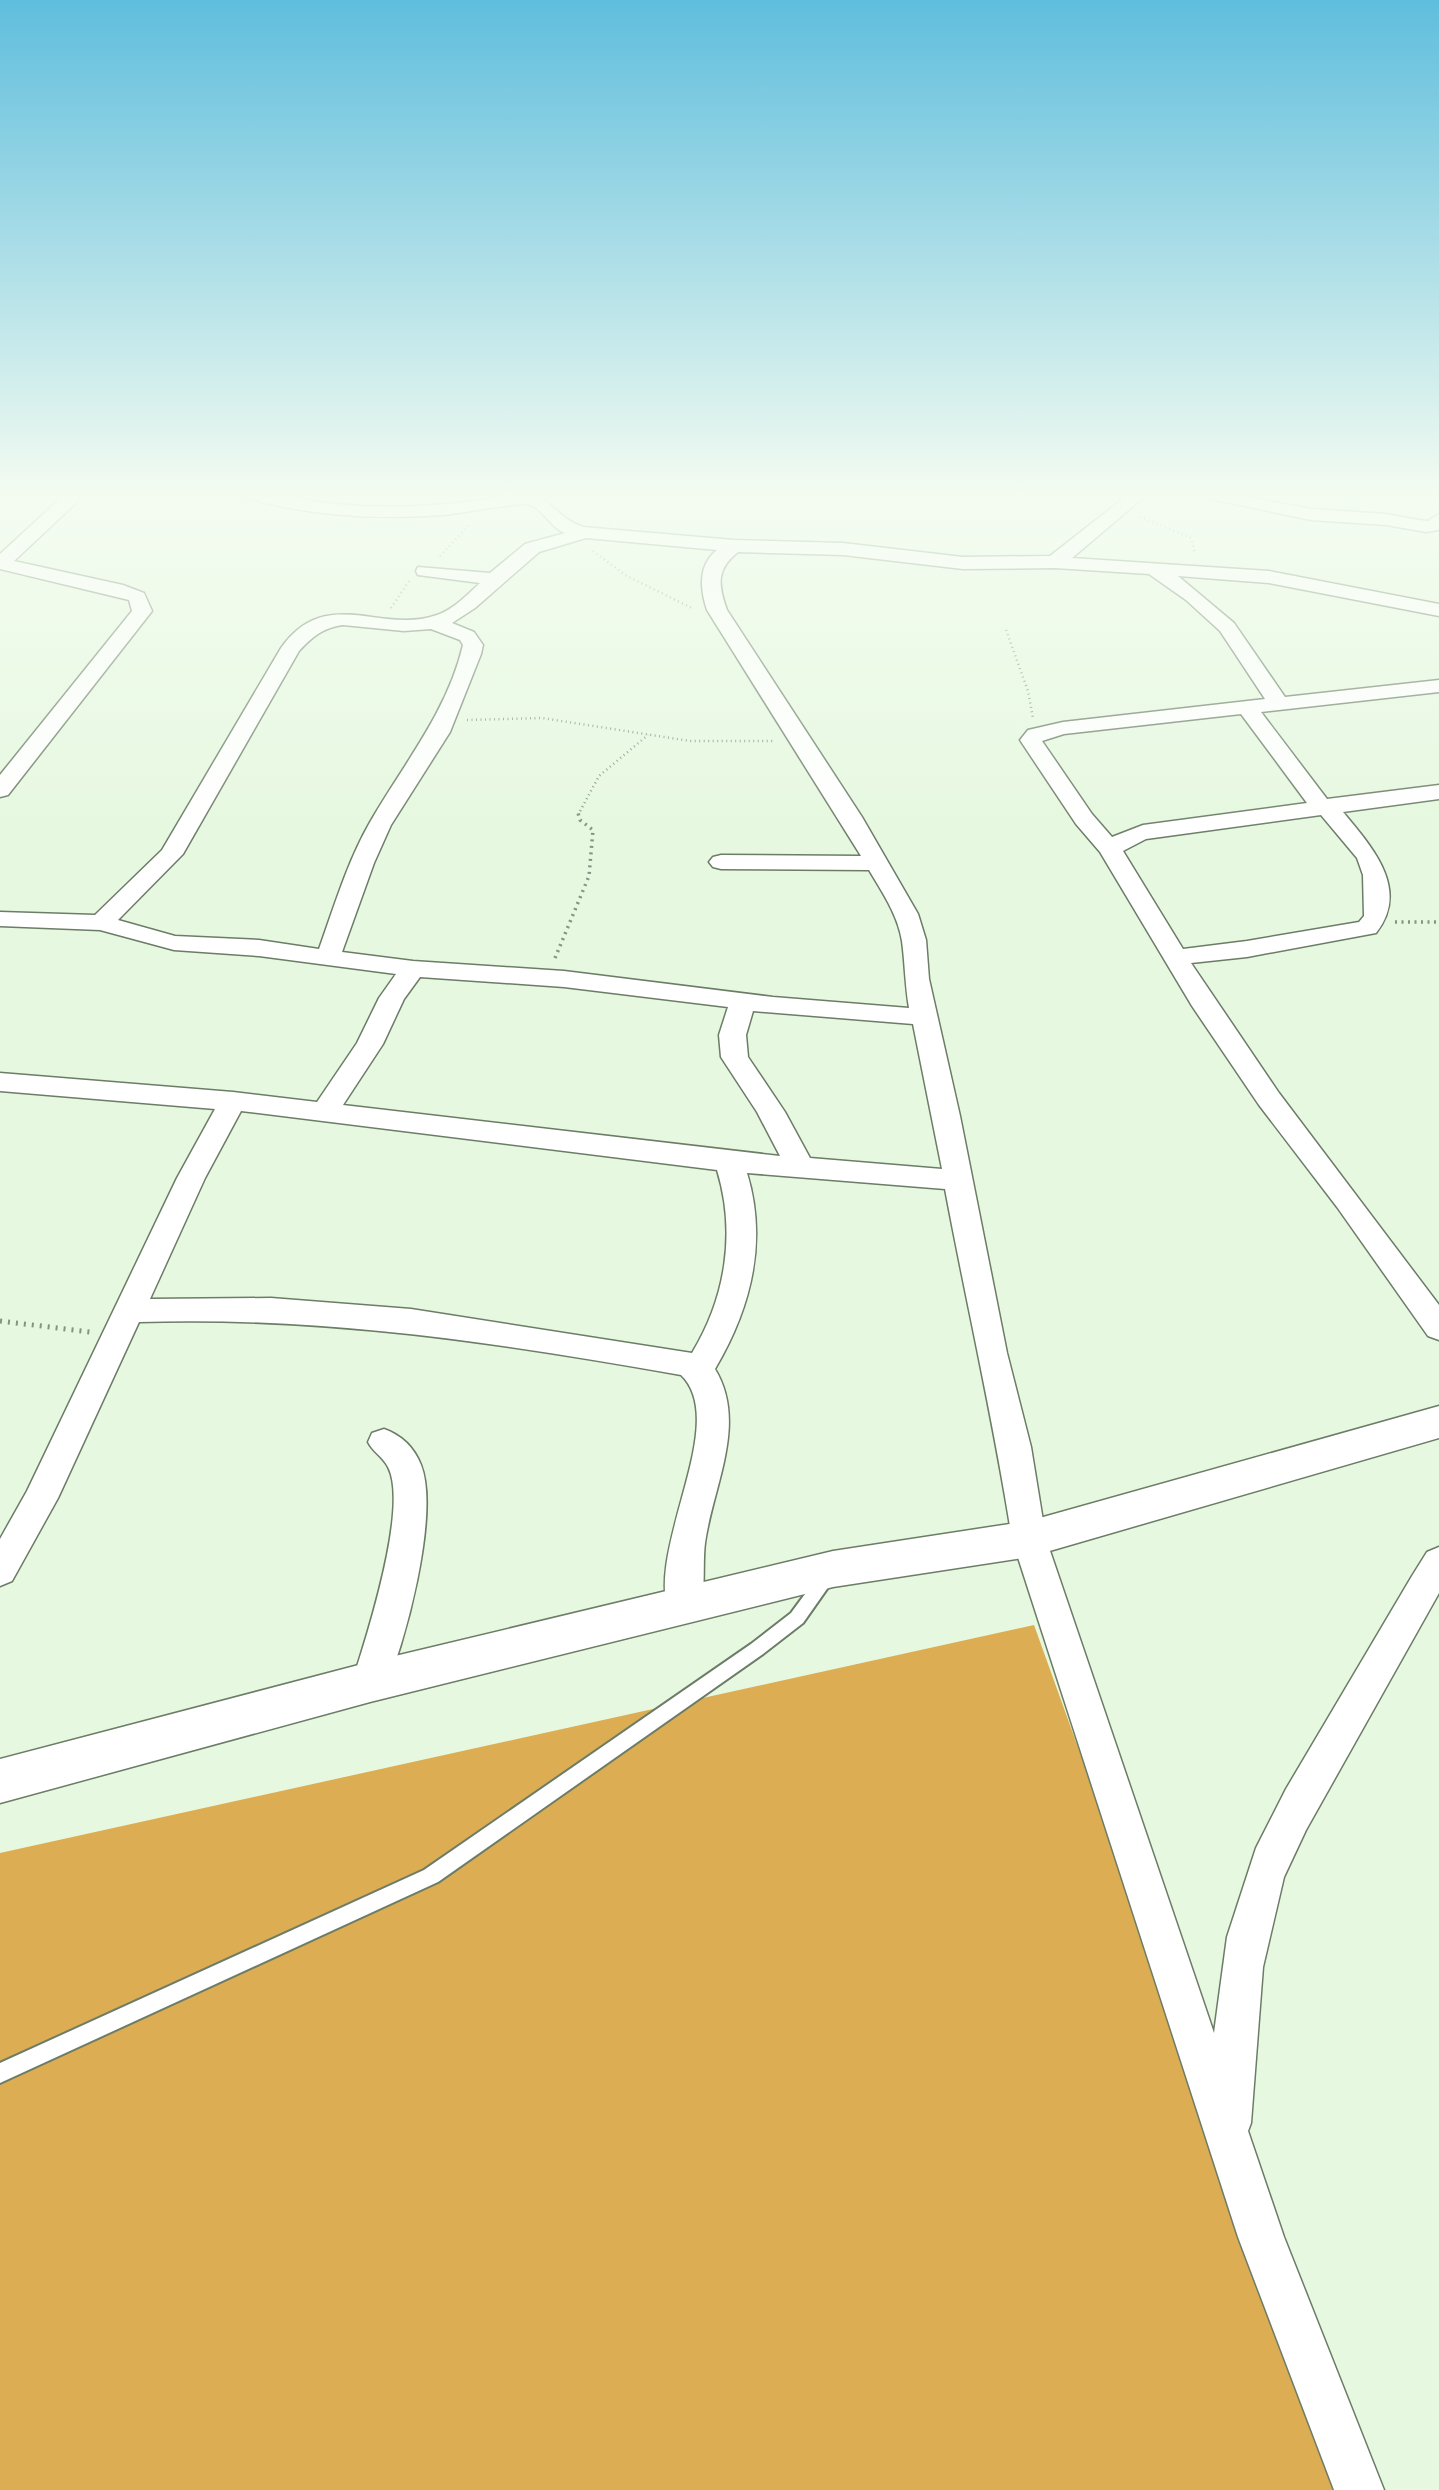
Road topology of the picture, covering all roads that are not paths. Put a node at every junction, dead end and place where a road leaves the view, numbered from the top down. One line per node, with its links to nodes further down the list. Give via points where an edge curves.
1 (142, 607): 9 (street)
2 (460, 607): 5 (street)
3 (718, 607): 14 (street)
4 (1207, 607): 7 (street, via 1247,652)
5 (435, 622): 16 (street, via 340,619 318,622 301,633 172,854); 17 (street, via 467,636 472,645 444,719 362,863)
6 (1439, 686): 7 (street)
7 (1278, 703): 8 (street)
8 (1245, 706): 11 (street); 12 (street, via 1063,728 1031,740)
9 (0, 790)
10 (1439, 792): 11 (street)
11 (1324, 806): 12 (street, via 1143,832); 18 (street, via 1368,857 1375,875 1376,917 1370,925 1247,949)
12 (1110, 849): 18 (street)
13 (721, 862): 14 (street)
14 (876, 863): 23 (street, via 906,914)
15 (0, 919): 16 (street)
16 (101, 923): 17 (street, via 174,943)
17 (328, 957): 19 (street)
18 (1175, 957): 31 (street, via 1269,1100 1348,1200)
19 (356, 961): 20 (street); 21 (street, via 378,976)
20 (413, 969): 21 (street); 22 (street, via 547,978)
21 (392, 998): 26 (street, via 370,1044)
22 (743, 1001): 23 (street); 28 (street, via 732,1030 732,1052)
23 (925, 1017): 29 (street)
24 (0, 1082): 25 (street)
25 (233, 1101): 26 (street); 30 (street, via 191,1178)
26 (324, 1112): 27 (street)
27 (729, 1161): 28 (street); 32 (street, via 739,1187 745,1228 728,1315)
28 (801, 1167): 29 (street)
29 (956, 1180): 35 (street, via 1014,1447)
30 (124, 1323): 32 (street, via 186,1307 399,1319 690,1364); 38 (street, via 41,1498)
31 (1439, 1328)
32 (699, 1370): 39 (street, via 711,1399 713,1427 688,1542)
33 (1439, 1422): 35 (street)
34 (384, 1442): 40 (street, via 405,1466 408,1522 386,1633)
35 (1029, 1539): 37 (street); 43 (street)
36 (1439, 1562): 43 (street, via 1289,1821 1264,1877 1241,1979)
37 (833, 1569): 39 (street); 42 (lane, via 797,1618 757,1649 431,1876)
38 (0, 1571)
39 (684, 1608): 40 (street)
40 (370, 1682): 41 (street)
41 (0, 1782)
42 (0, 2074)
43 (1227, 2137): 44 (street)
44 (1359, 2490)

